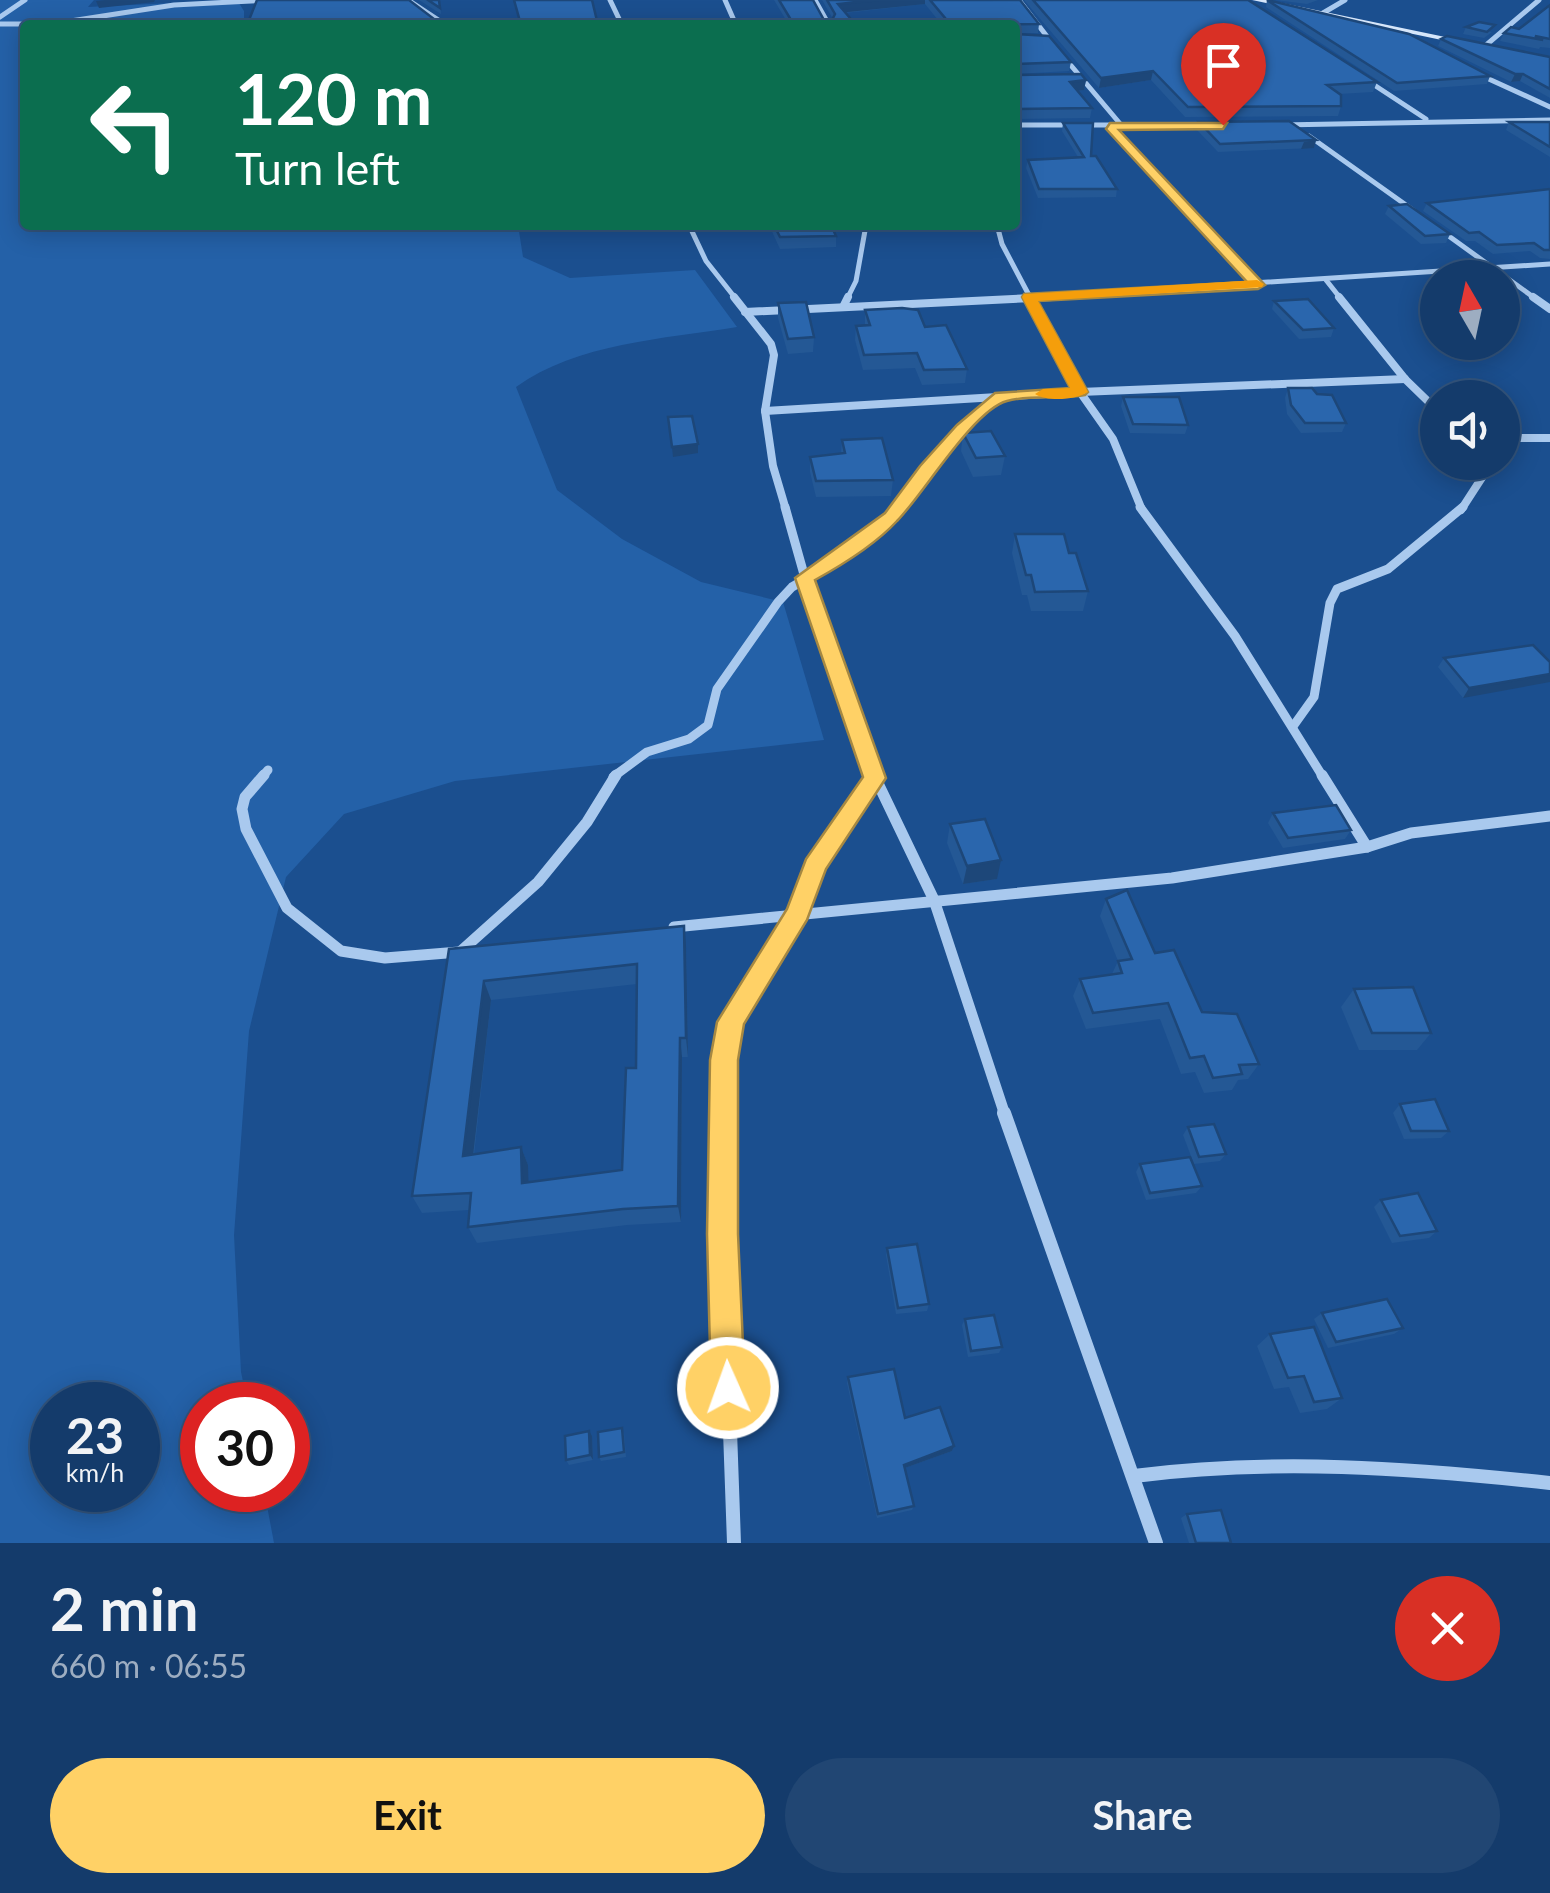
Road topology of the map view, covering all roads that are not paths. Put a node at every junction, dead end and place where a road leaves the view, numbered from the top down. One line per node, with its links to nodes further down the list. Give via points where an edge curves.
1 (25, 0): 12 (street)
2 (184, 0): 9 (street)
3 (270, 0): 9 (street)
4 (408, 0): 14 (street)
5 (1019, 0): 17 (street)
6 (1244, 0): 10 (street)
7 (1345, 0): 11 (street)
8 (1539, 0): 19 (street)
9 (174, 5): 13 (street)
10 (1258, 5): 11 (street)
11 (1323, 12): 15 (street)
12 (0, 16)
13 (77, 20)
14 (438, 20)
15 (1397, 28): 18 (street); 19 (street)
16 (1032, 39): 17 (street)
17 (1048, 39): 23 (street)
18 (1425, 45)
19 (1485, 46): 20 (street)
20 (1501, 49)
21 (1472, 70): 25 (street)
22 (1356, 72): 26 (street)
23 (1082, 77): 24 (street); 32 (street)
24 (1065, 78)
25 (1550, 108)
26 (1427, 120): 27 (street); 28 (street)
27 (1550, 120)
28 (1291, 124): 29 (street); 37 (street)
29 (1272, 125)
30 (1020, 126): 31 (street)
31 (1110, 126): 32 (street); 42 (street)
32 (1122, 126): 33 (street)
33 (1216, 126)
34 (692, 230): 47 (street, via 706,261)
35 (865, 230): 45 (street, via 856,281)
36 (998, 230): 44 (street)
37 (1481, 260)
38 (1550, 264): 39 (street)
39 (1520, 266)
40 (1420, 273): 41 (street)
41 (1326, 280): 42 (street); 48 (street)
42 (1258, 285): 44 (street)
43 (1520, 288): 46 (street)
44 (1029, 297): 45 (street); 49 (street)
45 (844, 305): 47 (street)
46 (1550, 309)
47 (745, 312): 52 (street, via 774,355)
48 (1405, 379): 49 (street); 50 (street)
49 (1080, 392): 51 (street); 57 (street, via 1113,439 1136,502)
50 (1420, 393)
51 (1000, 396): 52 (street); 56 (street, via 963,428 891,517)
52 (765, 411): 56 (street, via 773,466)
53 (1520, 438): 54 (street)
54 (1550, 438)
55 (1480, 480): 57 (street, via 1460,512 1388,569 1337,589 1314,697)
56 (805, 578): 59 (street); 66 (street, via 750,637 717,689 708,725 689,739 647,752 610,779 538,882)
57 (1294, 725): 61 (street)
58 (268, 770): 66 (street, via 242,809 287,908 341,951 385,958)
59 (875, 778): 62 (street); 63 (street, via 815,866)
60 (1550, 816): 61 (street, via 1429,830)
61 (1367, 846): 62 (street, via 1172,878)
62 (934, 900): 63 (street); 67 (street)
63 (798, 913): 64 (street); 69 (street, via 731,1022 724,1060 722,1234)
64 (659, 929)
65 (481, 949): 66 (street)
66 (461, 952)
67 (1134, 1476): 68 (street, via 1279,1462 1377,1464); 70 (street)
68 (1550, 1483)
69 (734, 1543)
70 (1156, 1543)

